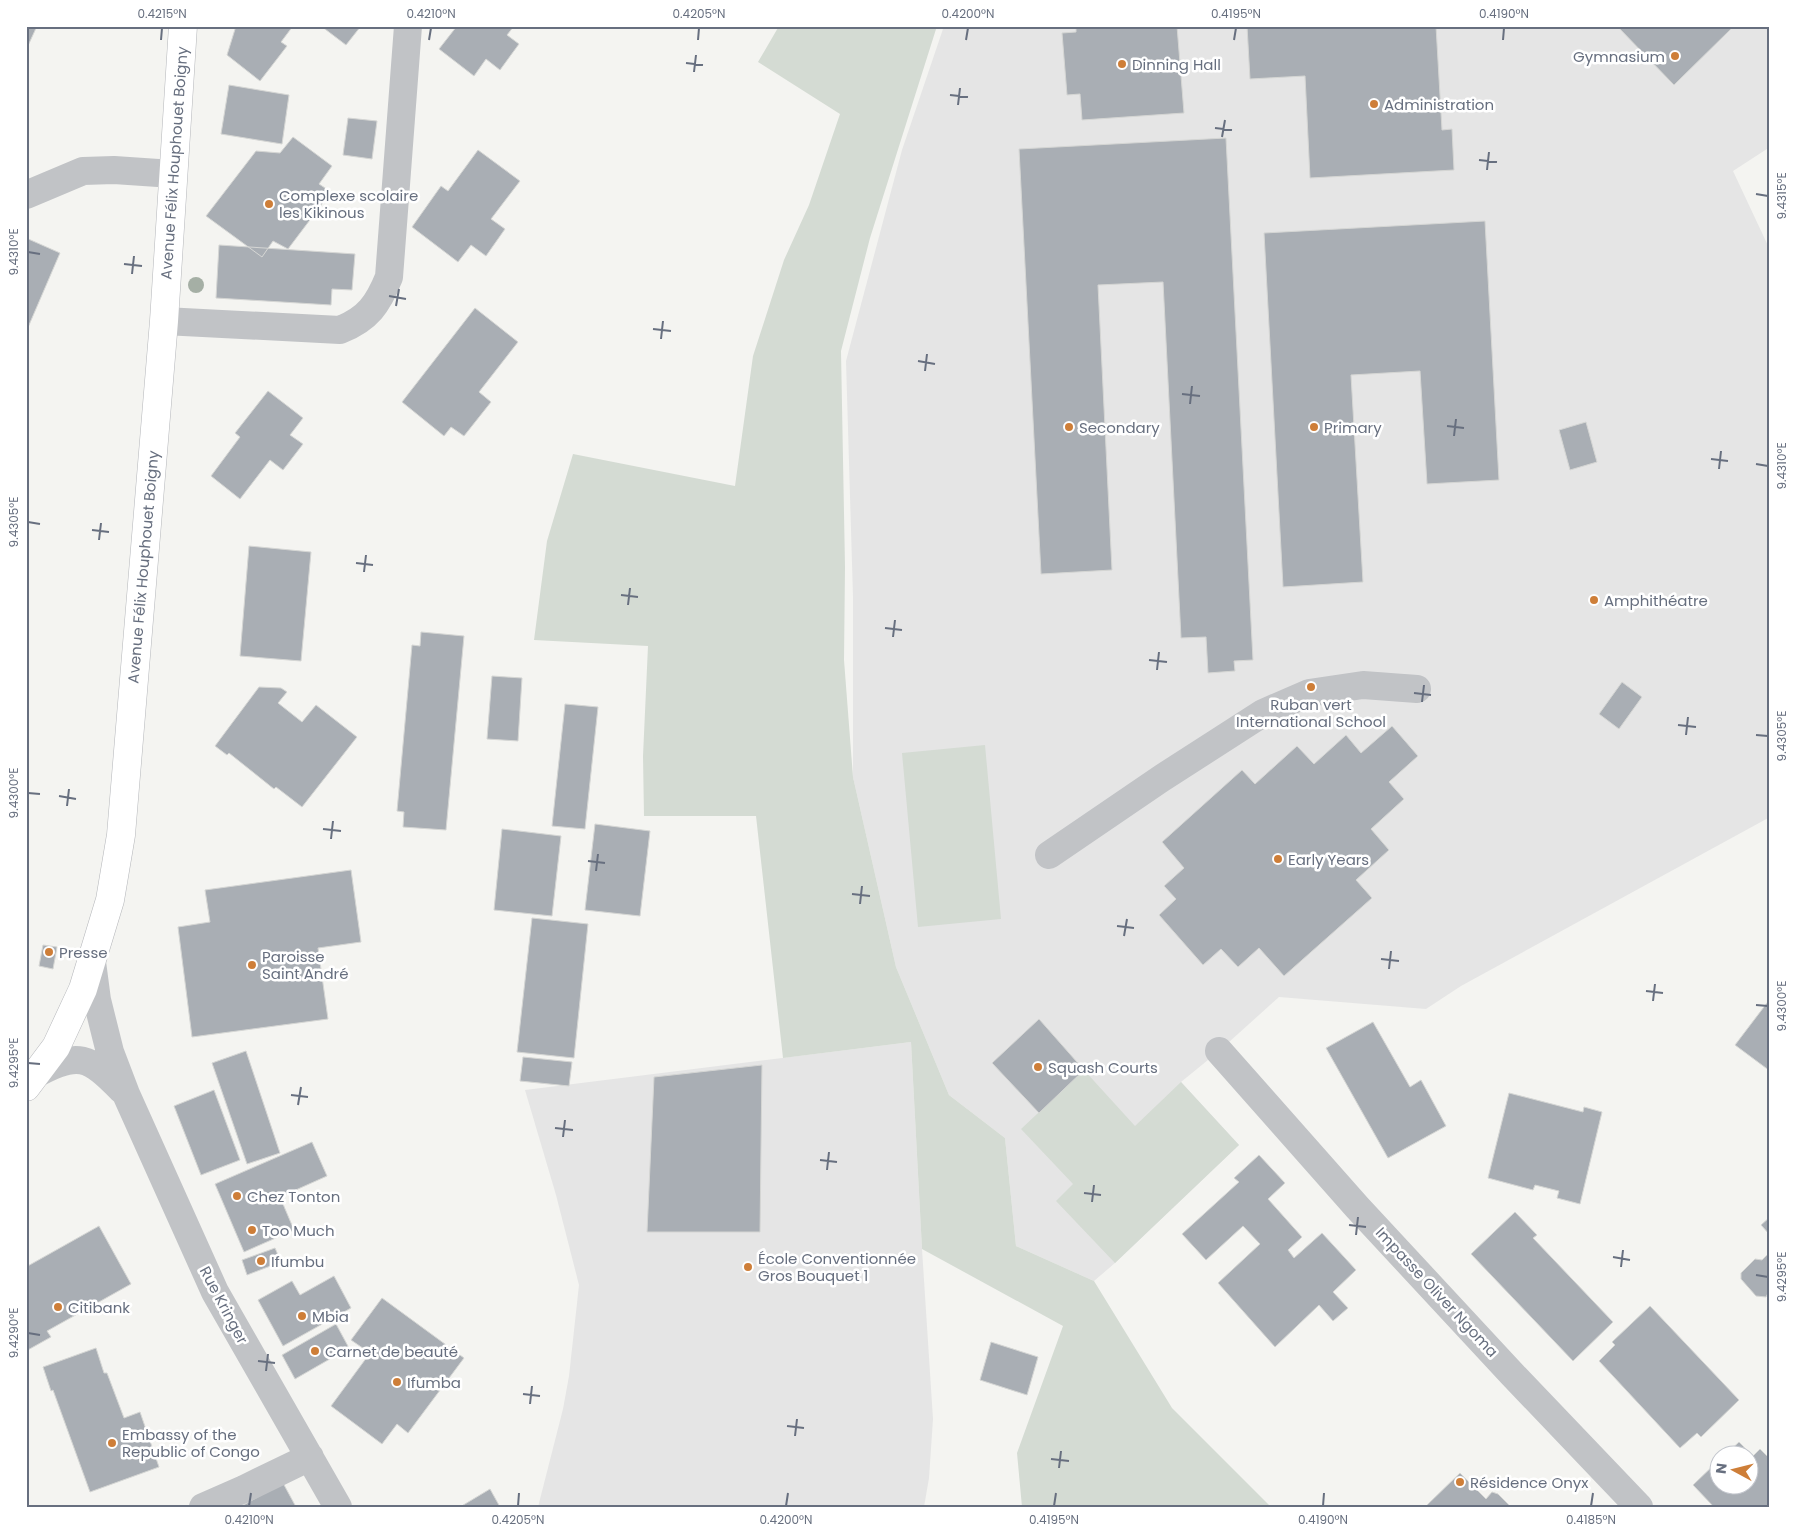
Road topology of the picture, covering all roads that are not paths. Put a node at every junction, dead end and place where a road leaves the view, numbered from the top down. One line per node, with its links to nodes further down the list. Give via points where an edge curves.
1 (183, 26): 3 (main road, Avenue Félix Houphouet Boigny)
2 (408, 26): 5 (street, via 389,276 372,309 357,324 340,330)
3 (173, 174): 4 (street, via 83,171); 5 (main road, Avenue Félix Houphouet Boigny)
4 (26, 195)
5 (164, 321): 8 (main road, Avenue Félix Houphouet Boigny, via 120,835 110,900)
6 (1417, 689): 7 (street, via 1364,685 1309,693 1263,713)
7 (1049, 855)
8 (92, 962): 10 (main road, Avenue Félix Houphouet Boigny, via 56,1047); 11 (street, Rue Kringer, via 108,1045)
9 (1219, 1051): 15 (street, Impasse Oliver Ngoma, via 1357,1207)
10 (31, 1080): 11 (street, via 63,1060 74,1059 99,1068)
11 (126, 1094): 12 (street, Rue Kringer, via 215,1292)
12 (310, 1457): 13 (street); 14 (street, Rue Kringer)
13 (203, 1507)
14 (338, 1507)
15 (1640, 1507)

